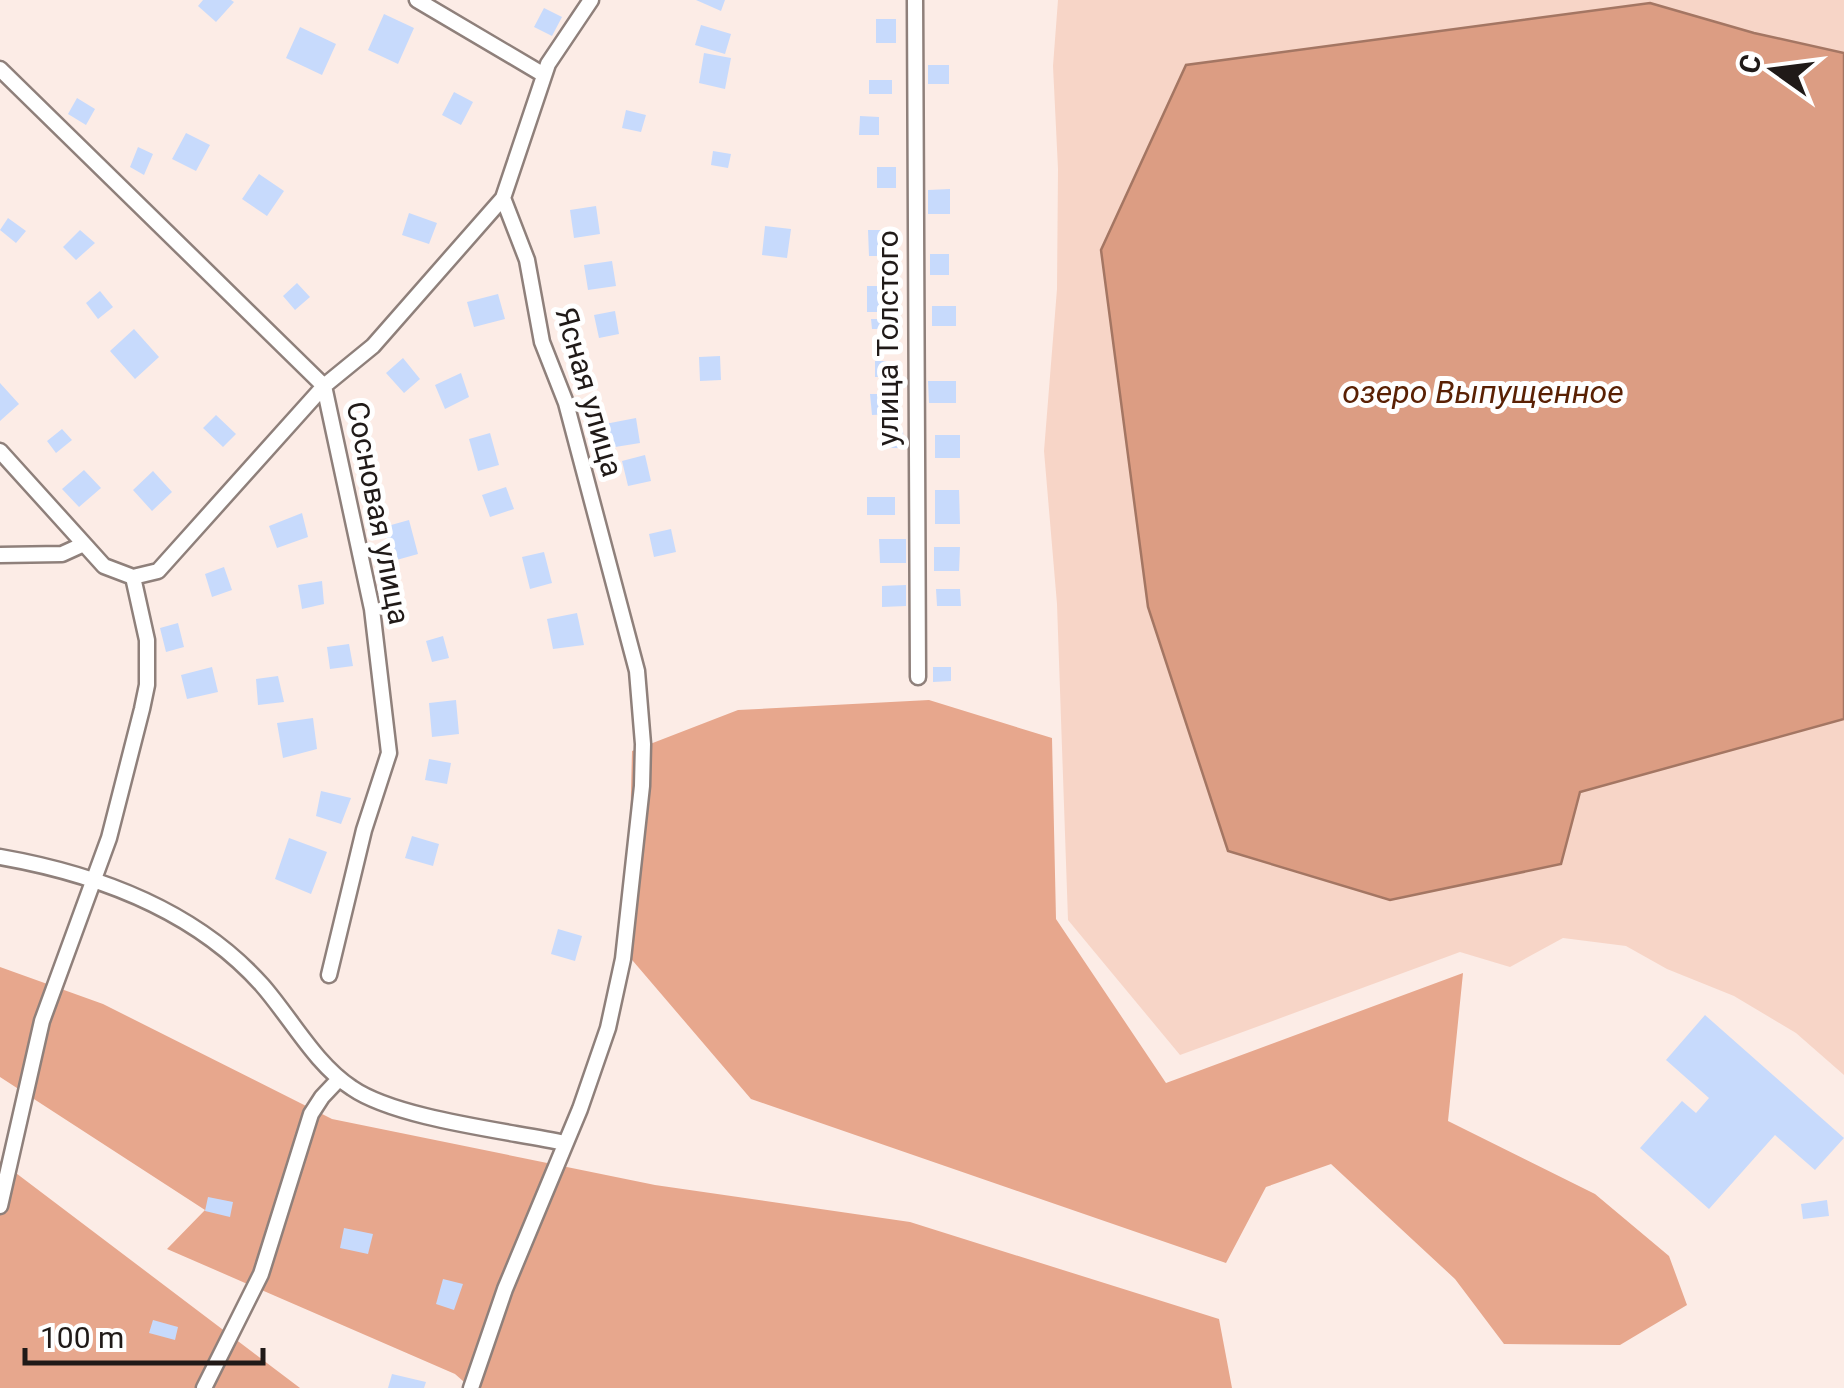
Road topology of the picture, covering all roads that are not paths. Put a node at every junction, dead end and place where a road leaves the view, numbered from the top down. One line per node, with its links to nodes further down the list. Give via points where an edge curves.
1 (417, 0): 5 (street)
2 (591, 0): 5 (street)
3 (915, 0): 12 (street, улица Толстого)
4 (0, 69): 7 (street, Сосновая улица)
5 (544, 75): 6 (street)
6 (503, 198): 7 (street, via 373,346); 17 (street, Ясная улица, via 528,260 542,342 566,402 637,671 642,731 623,958 598,1064)
7 (324, 386): 11 (street, via 178,553 158,571); 15 (street, Сосновая улица, via 372,609 389,753)
8 (0, 451): 9 (street)
9 (84, 544): 10 (street, via 62,554); 11 (street, via 104,566)
10 (0, 554)
11 (133, 577): 14 (street, via 147,640 147,685)
12 (918, 677)
13 (0, 858): 14 (street)
14 (93, 881): 16 (street, via 168,911 213,939); 18 (street, via 42,1021)
15 (329, 975)
16 (340, 1079): 17 (street, via 391,1106); 19 (street, via 311,1114 262,1274)
17 (565, 1142): 20 (street, Ясная улица)
18 (0, 1206)
19 (204, 1388)
20 (471, 1388)

